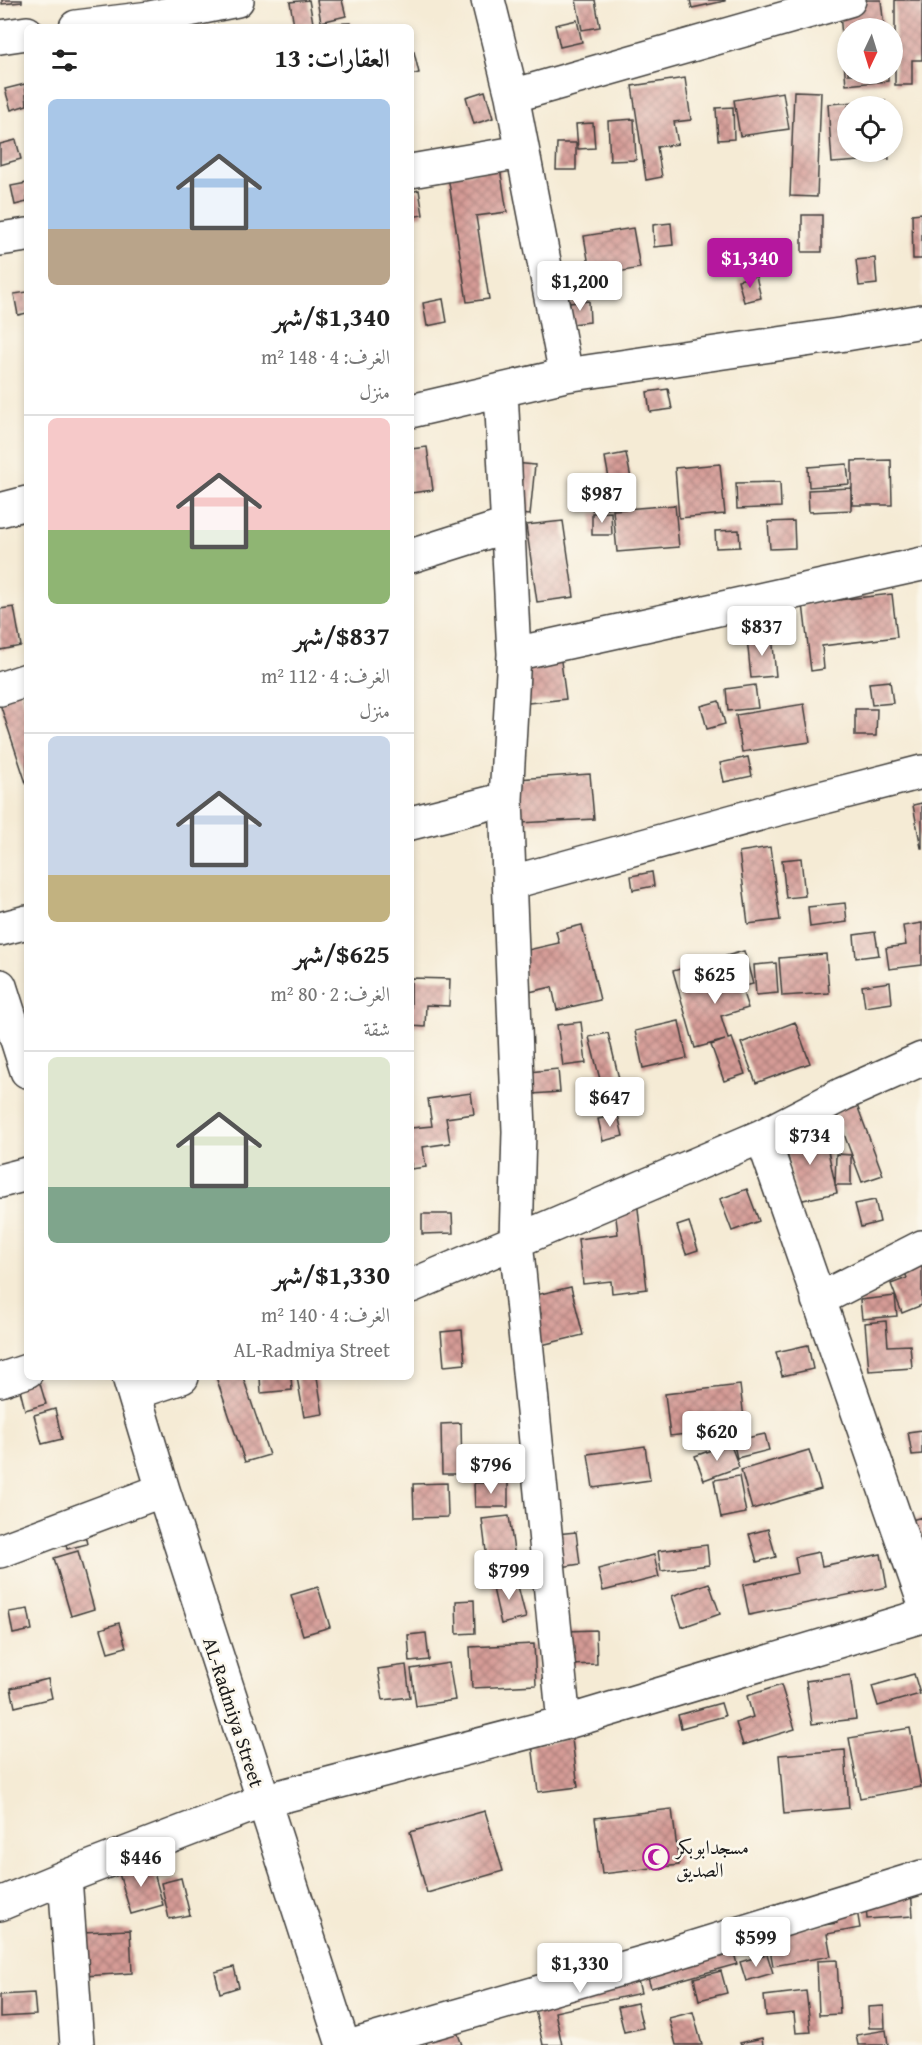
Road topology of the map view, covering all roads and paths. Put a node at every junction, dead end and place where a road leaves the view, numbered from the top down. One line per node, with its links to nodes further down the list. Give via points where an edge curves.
1 (237, 0): 4 (street)
2 (488, 0): 7 (street)
3 (849, 0): 7 (street)
4 (101, 24)
5 (24, 33): 6 (street)
6 (0, 37)
7 (512, 96): 8 (street)
8 (522, 152): 9 (street); 13 (street)
9 (414, 170)
10 (24, 235): 11 (street)
11 (0, 239)
12 (922, 321): 13 (street)
13 (566, 375): 14 (street)
14 (501, 390): 15 (street); 18 (street)
15 (414, 410)
16 (24, 504): 17 (street)
17 (0, 510)
18 (506, 526): 19 (street); 21 (street)
19 (414, 555)
20 (922, 564): 21 (street)
21 (514, 654): 25 (street)
22 (24, 681): 23 (street)
23 (0, 689)
24 (922, 772): 27 (street)
25 (506, 799): 26 (street); 27 (street)
26 (414, 822)
27 (509, 883): 36 (street, via 519,1131)
28 (24, 923): 29 (street)
29 (0, 929)
30 (0, 986): 32 (street)
31 (922, 1059): 33 (street)
32 (24, 1062)
33 (762, 1136): 36 (street); 39 (street)
34 (24, 1175): 35 (street)
35 (0, 1181)
36 (516, 1241): 38 (street); 48 (street)
37 (922, 1247): 39 (street)
38 (414, 1285)
39 (818, 1300): 46 (street)
40 (24, 1372): 41 (street)
41 (0, 1380)
42 (163, 1380): 43 (street)
43 (132, 1385): 44 (street, AL-Radmiya Street)
44 (163, 1490): 45 (street); 49 (street, AL-Radmiya Street)
45 (0, 1551)
46 (922, 1596)
47 (922, 1616): 48 (street)
48 (564, 1723): 49 (street)
49 (262, 1801): 51 (street); 54 (street, AL-Radmiya Street)
50 (922, 1876): 55 (street, via 659,1958)
51 (64, 1877): 52 (street); 53 (street)
52 (0, 1904)
53 (77, 2045)
54 (343, 2045)
55 (355, 2045)

